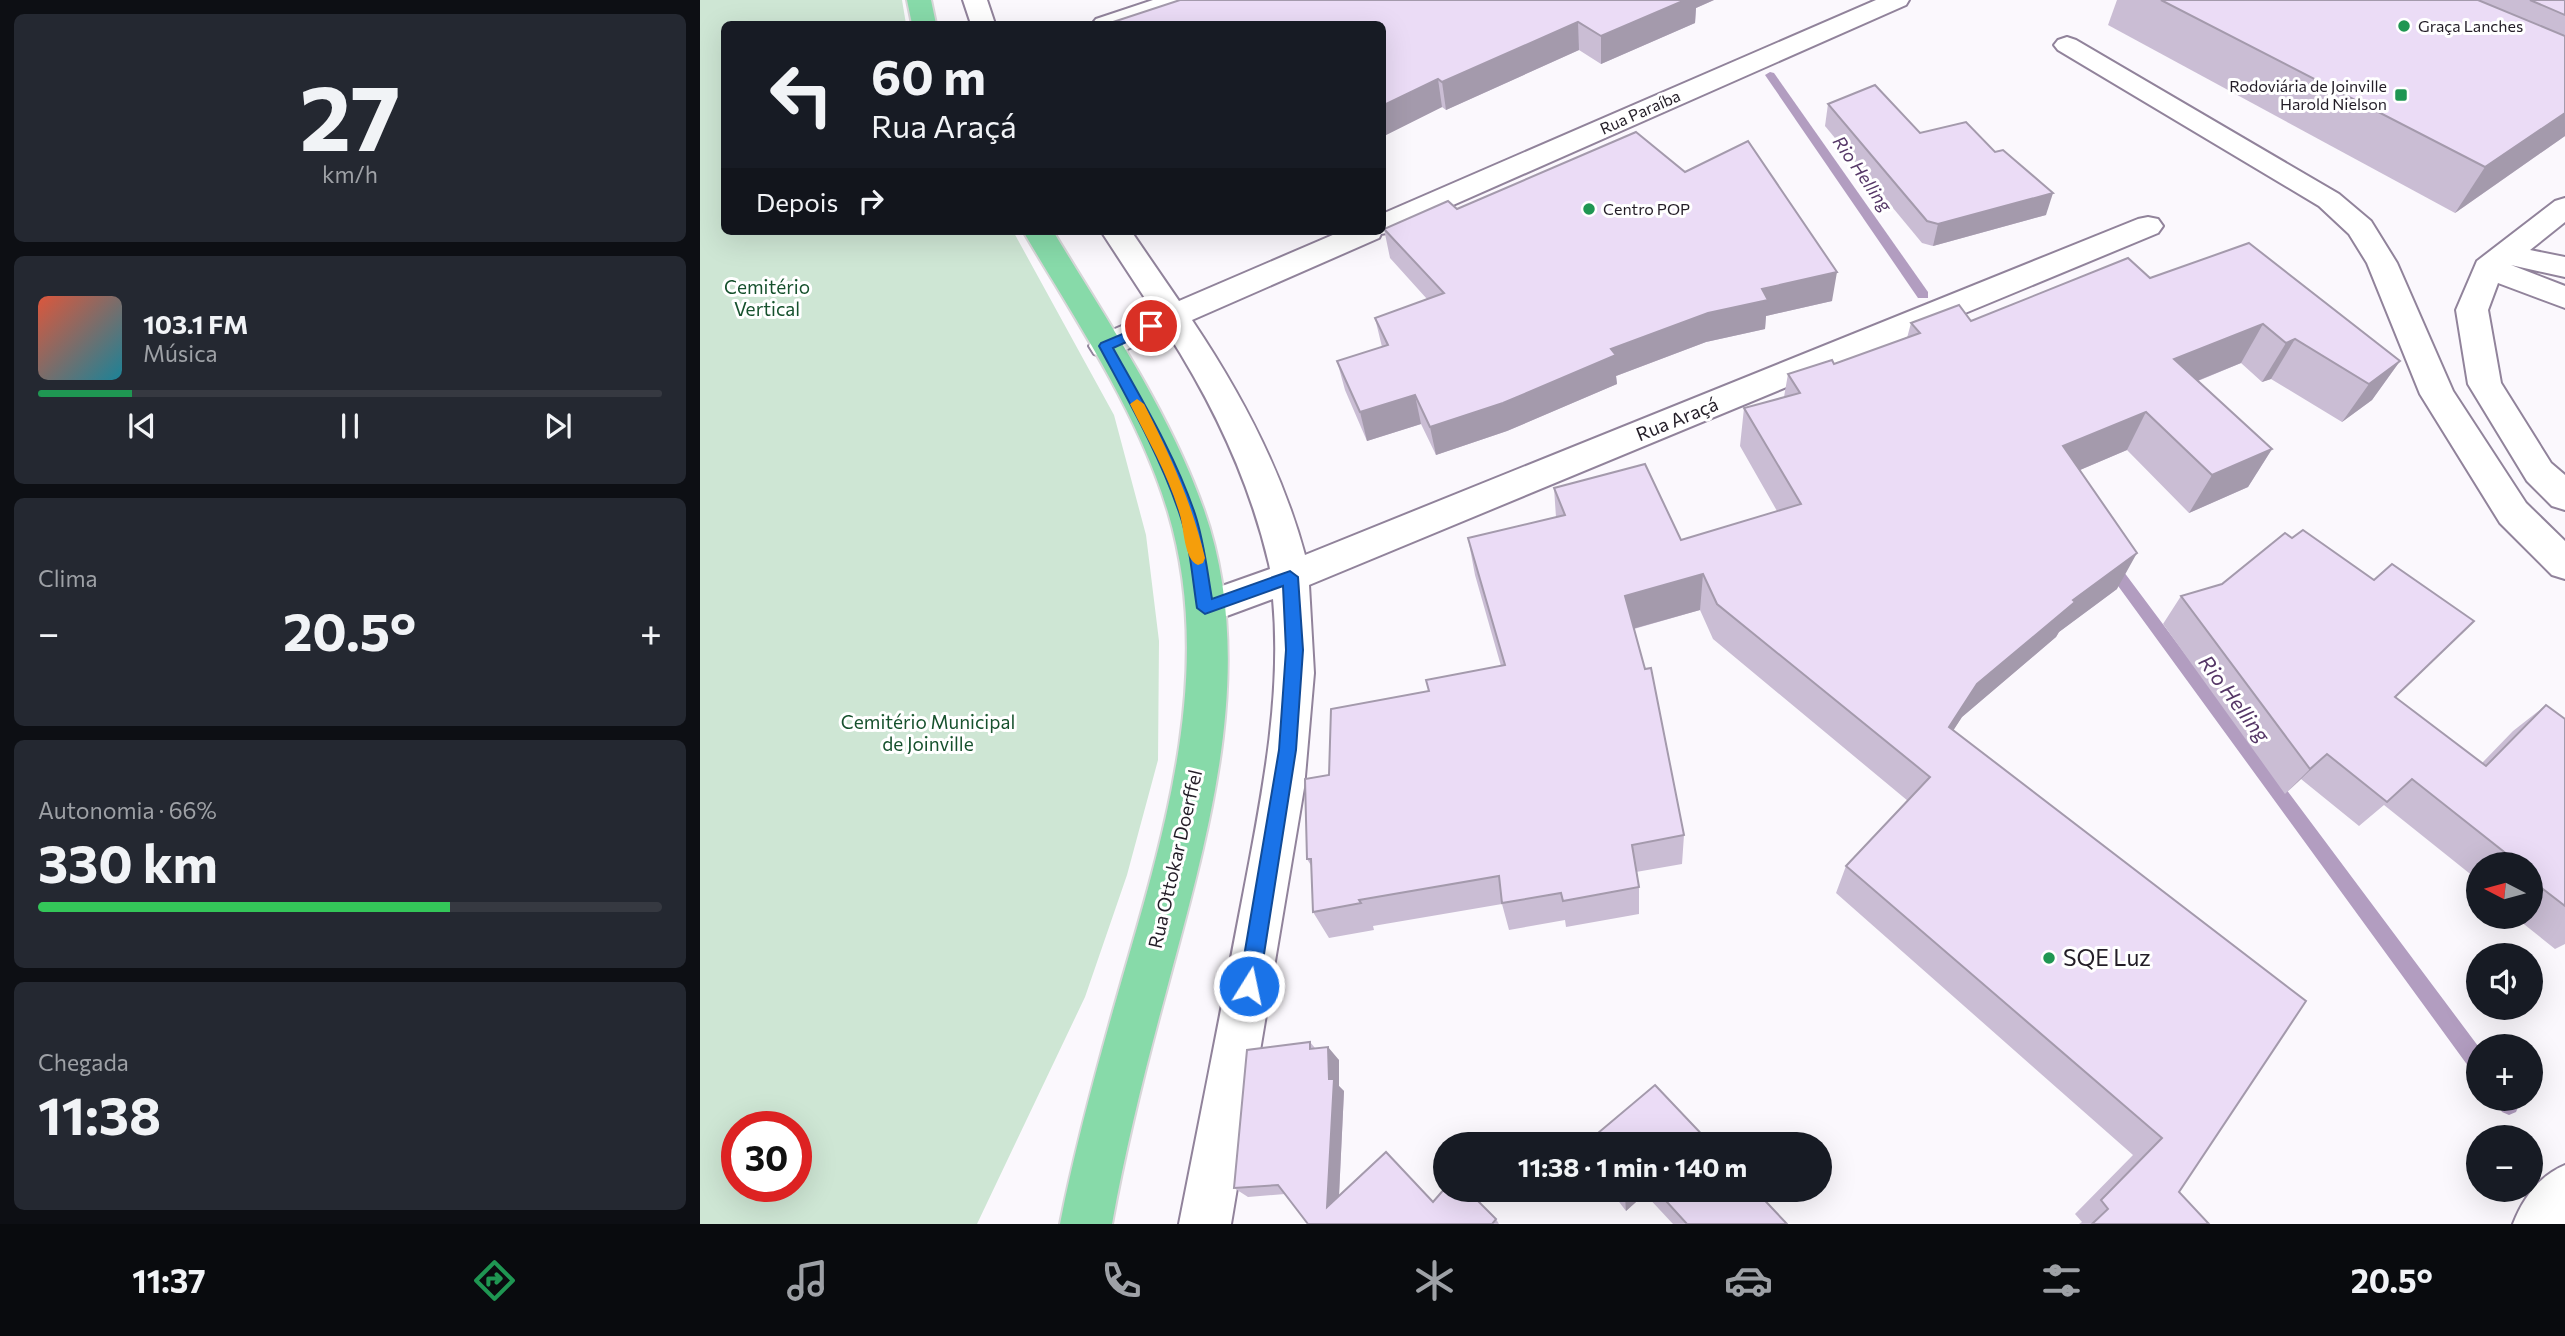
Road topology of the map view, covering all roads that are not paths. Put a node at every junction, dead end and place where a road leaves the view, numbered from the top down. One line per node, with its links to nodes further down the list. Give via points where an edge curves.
1 (919, 0): 5 (main road)
2 (975, 0): 6 (street)
3 (1177, 0): 7 (street)
4 (1897, 0): 10 (street, Rua Paraíba)
5 (923, 21)
6 (982, 21)
7 (1114, 21)
8 (2067, 46): 21 (street, via 2329,200 2360,228 2382,263 2437,394 2513,513)
9 (2565, 207): 15 (street)
10 (1386, 223)
11 (2148, 226): 22 (street, Rua Araçá)
12 (1040, 235): 19 (main road, Rua Ottokar Doerffel)
13 (1119, 235): 18 (street)
14 (1359, 235): 18 (street)
15 (2496, 261): 16 (street); 17 (street); 20 (street, via 2472,310 2486,384 2539,472)
16 (2565, 267)
17 (2565, 298)
18 (1174, 316): 19 (street); 22 (street, via 1253,457 1277,517)
19 (1105, 346): 23 (main road, Rua Ottokar Doerffel, via 1156,438 1187,513)
20 (2565, 496)
21 (2565, 564)
22 (1290, 577): 23 (street, Rua Araçá); 26 (street, via 1294,650 1288,750)
23 (1205, 608): 25 (main road, Rua Ottokar Doerffel, via 1204,722 1185,831)
24 (2565, 1191): 27 (street)
25 (1084, 1221)
26 (1205, 1224)
27 (2539, 1224)

